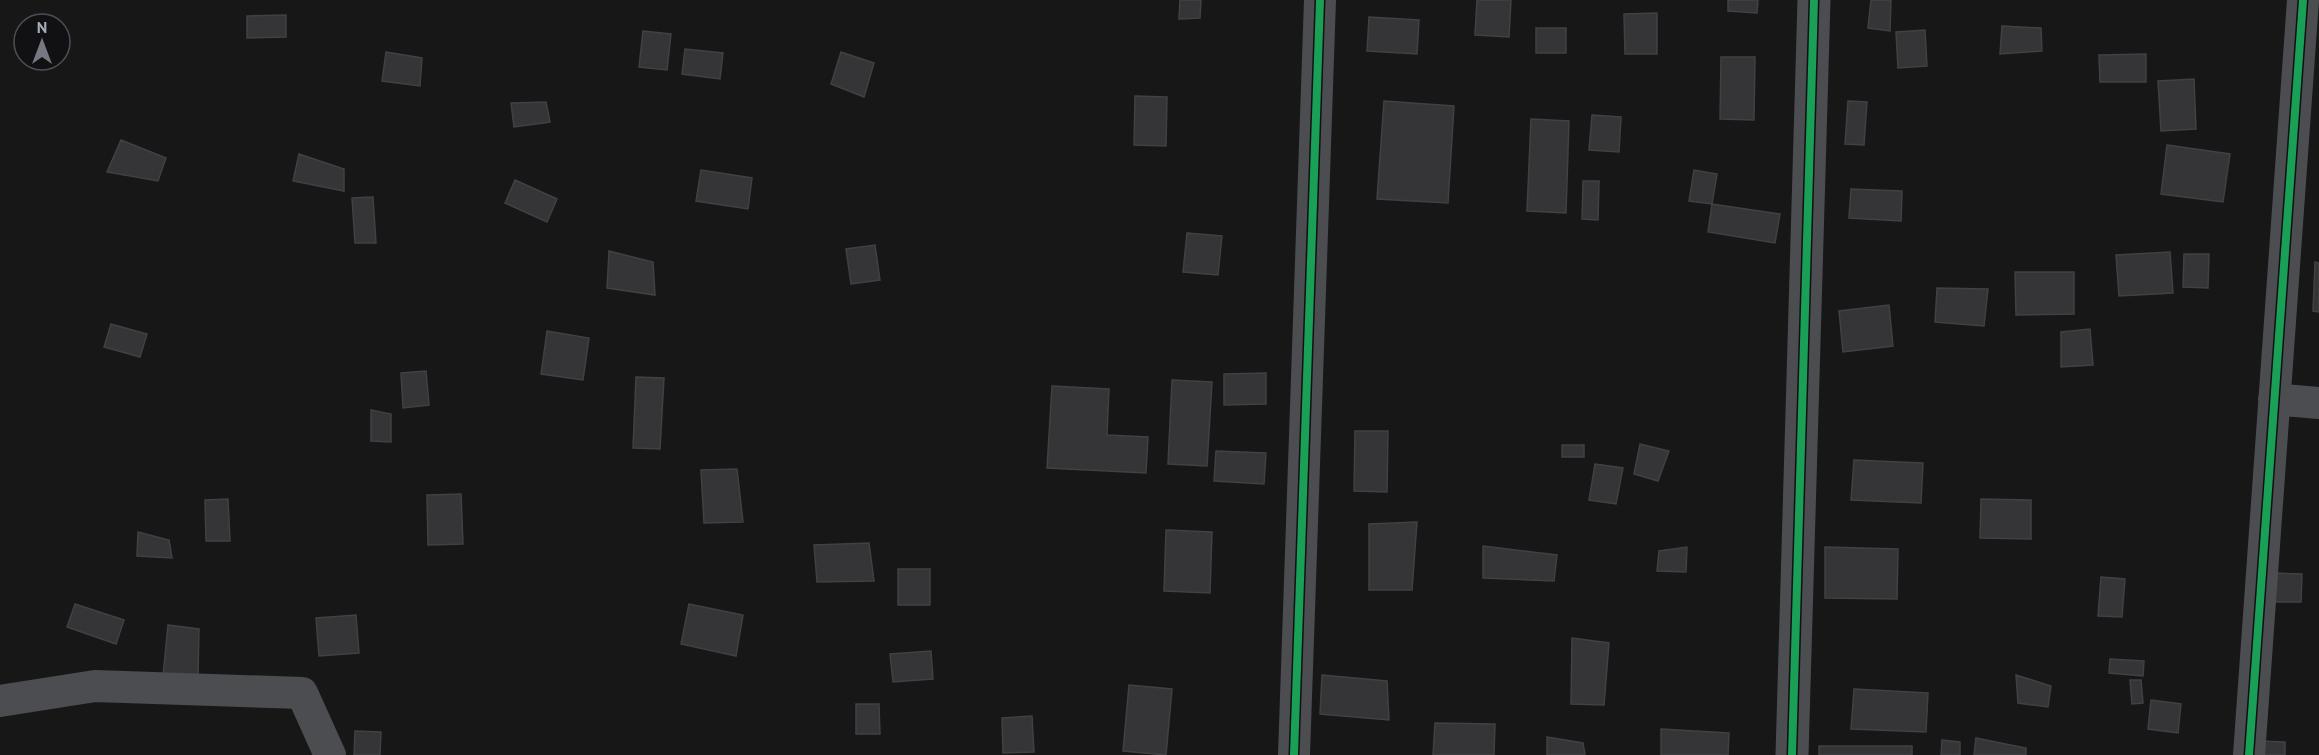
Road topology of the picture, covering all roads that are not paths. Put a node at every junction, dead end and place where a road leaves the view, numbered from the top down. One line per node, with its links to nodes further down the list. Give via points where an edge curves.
1 (1320, 0): 8 (street)
2 (1814, 0): 9 (street)
3 (2303, 0): 4 (street)
4 (2274, 399): 5 (street); 10 (street)
5 (2319, 403)
6 (0, 700): 7 (street, via 95,686 302,693)
7 (330, 755)
8 (1294, 755)
9 (1792, 755)
10 (2249, 755)

